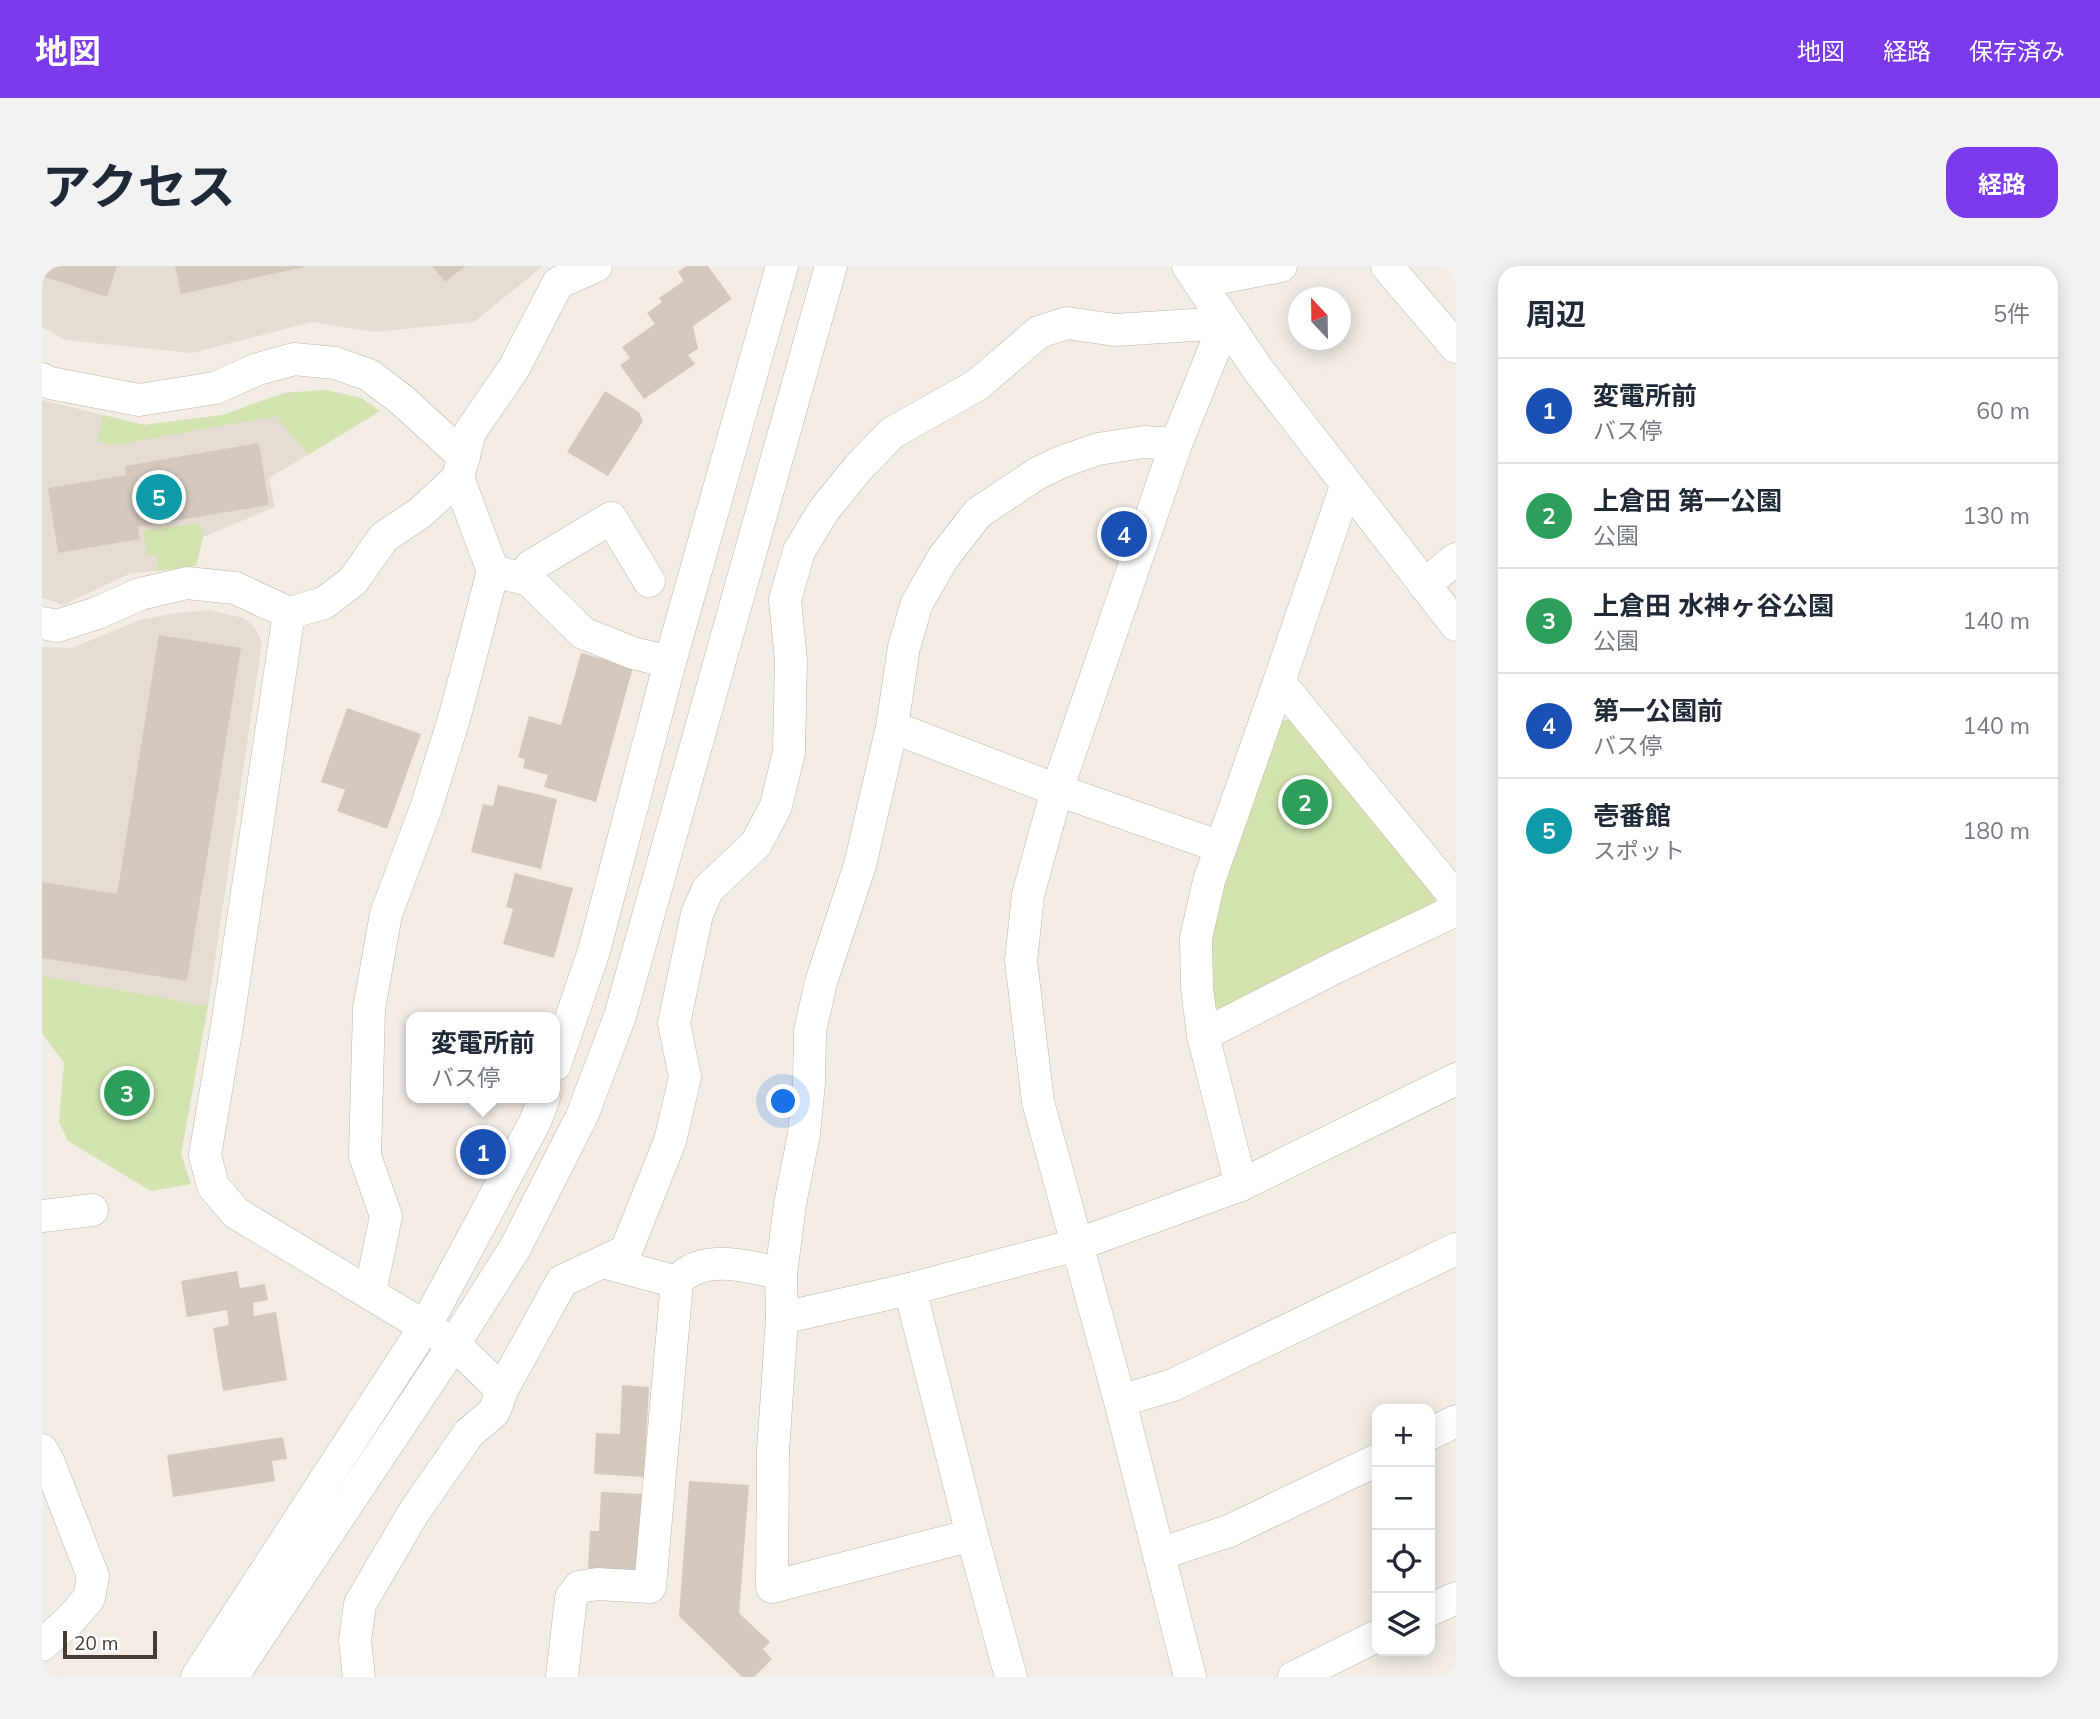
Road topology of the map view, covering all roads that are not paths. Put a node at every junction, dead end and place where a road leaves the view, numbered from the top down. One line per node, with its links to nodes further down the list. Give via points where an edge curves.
1 (596, 266): 11 (street, via 558,283 514,368 470,432)
2 (782, 266): 21 (street)
3 (831, 266): 44 (street, via 620,1016 582,1116 534,1212)
4 (1281, 266): 6 (street)
5 (1387, 266): 8 (street)
6 (1193, 274): 7 (street)
7 (1225, 323): 10 (street); 12 (street); 37 (street, via 1115,330 1067,323 1039,332 977,385 892,433 824,510 799,551 785,600 791,660 789,752 776,806 756,844 708,890 697,915 674,1023 685,1077 670,1141 626,1251)
8 (1456, 347)
9 (42, 379): 11 (street, via 139,400 215,388 294,359 335,363 369,375 401,401)
10 (1176, 444): 23 (street, via 1144,442 1098,449 1038,473 978,513 943,558 917,603 904,647); 24 (street)
11 (461, 467): 14 (street); 18 (street, via 419,513 384,537 353,581 324,603)
12 (1346, 486): 17 (street); 22 (street)
13 (1456, 559): 17 (street)
14 (493, 570): 15 (street); 41 (street, via 438,770 386,914 369,1009 365,1156 386,1216)
15 (528, 580): 16 (street, via 531,566 611,518); 21 (street, via 583,633)
16 (649, 581)
17 (1424, 585): 20 (street)
18 (289, 613): 19 (street, via 235,588 187,583 140,594 57,626); 41 (street, via 205,1155 213,1186 236,1213)
19 (42, 623)
20 (1456, 625)
21 (670, 662): 29 (street, via 594,951)
22 (1279, 682): 25 (street); 26 (street)
23 (892, 727): 24 (street); 38 (street, via 860,865 821,982 810,1031 804,1133)
24 (1057, 790): 25 (street); 35 (street, via 1028,895 1021,961 1038,1102)
25 (1221, 847): 28 (street, via 1196,938)
26 (1456, 898)
27 (1456, 910): 28 (street)
28 (1203, 1035): 32 (street)
29 (560, 1050)
30 (1456, 1079): 32 (street)
31 (542, 1103): 43 (street)
32 (1241, 1185): 35 (street)
33 (92, 1210): 34 (street)
34 (42, 1216)
35 (1076, 1245): 40 (street); 46 (street)
36 (1456, 1249): 46 (street, via 1173,1385)
37 (603, 1262): 39 (street); 45 (street, via 562,1281)
38 (781, 1274): 39 (street, via 724,1263 684,1273); 42 (street)
39 (677, 1282): 60 (street, via 650,1587 579,1587 571,1598)
40 (910, 1289): 42 (street); 51 (street)
41 (370, 1293): 43 (street)
42 (782, 1318): 51 (street, via 773,1452 772,1587)
43 (426, 1325): 44 (street); 57 (street)
44 (454, 1344): 45 (street); 58 (street)
45 (502, 1390): 59 (street, via 494,1412 469,1433 414,1512 360,1604 355,1641)
46 (1120, 1401): 52 (street)
47 (1456, 1421): 48 (street)
48 (1435, 1432)
49 (42, 1450): 56 (street, via 93,1576 89,1598)
50 (1372, 1462): 52 (street, via 1229,1531)
51 (972, 1535): 61 (street)
52 (1159, 1554): 62 (street)
53 (1456, 1598): 54 (street)
54 (1435, 1608)
55 (1372, 1638): 63 (street)
56 (42, 1645)
57 (197, 1677)
58 (232, 1677)
59 (359, 1677)
60 (562, 1677)
61 (1011, 1677)
62 (1190, 1677)
63 (1294, 1677)

